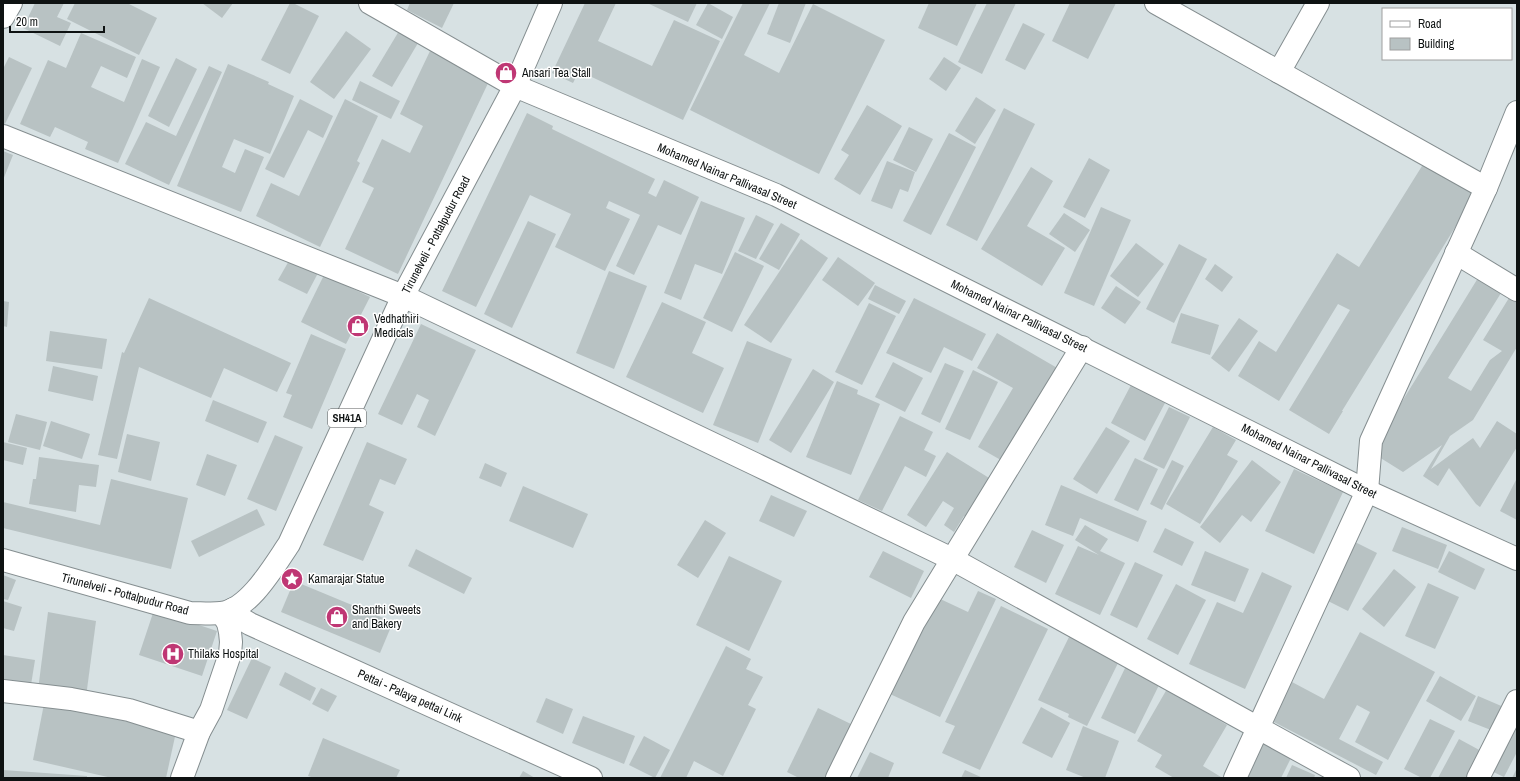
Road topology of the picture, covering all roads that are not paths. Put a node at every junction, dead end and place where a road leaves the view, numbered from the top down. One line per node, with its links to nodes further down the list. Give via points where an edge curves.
1 (11, 3): 6 (street)
2 (370, 3): 8 (street, Mohamed Nainar Pallivasal Street)
3 (551, 3): 8 (street, Tirunelveli - Pottalpudur Road / SH41A)
4 (1156, 3): 7 (street)
5 (1318, 3): 7 (street)
6 (3, 17)
7 (1279, 72): 11 (street)
8 (515, 86): 14 (street, Tirunelveli - Pottalpudur Road / SH41A); 15 (street, Mohamed Nainar Pallivasal Street, via 776,195)
9 (1517, 112): 11 (street)
10 (3, 136): 14 (street)
11 (1486, 188): 12 (street)
12 (1456, 253): 13 (street); 16 (street, via 1371,441)
13 (1517, 290)
14 (403, 296): 17 (street); 20 (street, Tirunelveli - Pottalpudur Road / SH41A, via 289,544 264,582 243,603)
15 (1082, 347): 16 (street, Mohamed Nainar Pallivasal Street); 17 (street)
16 (1367, 491): 18 (street, Mohamed Nainar Pallivasal Street); 23 (street)
17 (952, 559): 23 (street); 27 (street, via 914,622)
18 (1517, 559)
19 (3, 560): 20 (street, Tirunelveli - Pottalpudur Road, via 190,613)
20 (228, 611): 24 (street, via 230,654 211,710); 26 (street, Pettai - Palaya pettai Link, via 250,624)
21 (3, 691): 24 (street, via 71,699 130,710)
22 (1517, 701): 30 (street)
23 (1258, 728): 28 (street); 29 (street)
24 (199, 732): 25 (street)
25 (182, 778)
26 (591, 778)
27 (837, 778)
28 (1235, 778)
29 (1350, 778)
30 (1478, 778)

